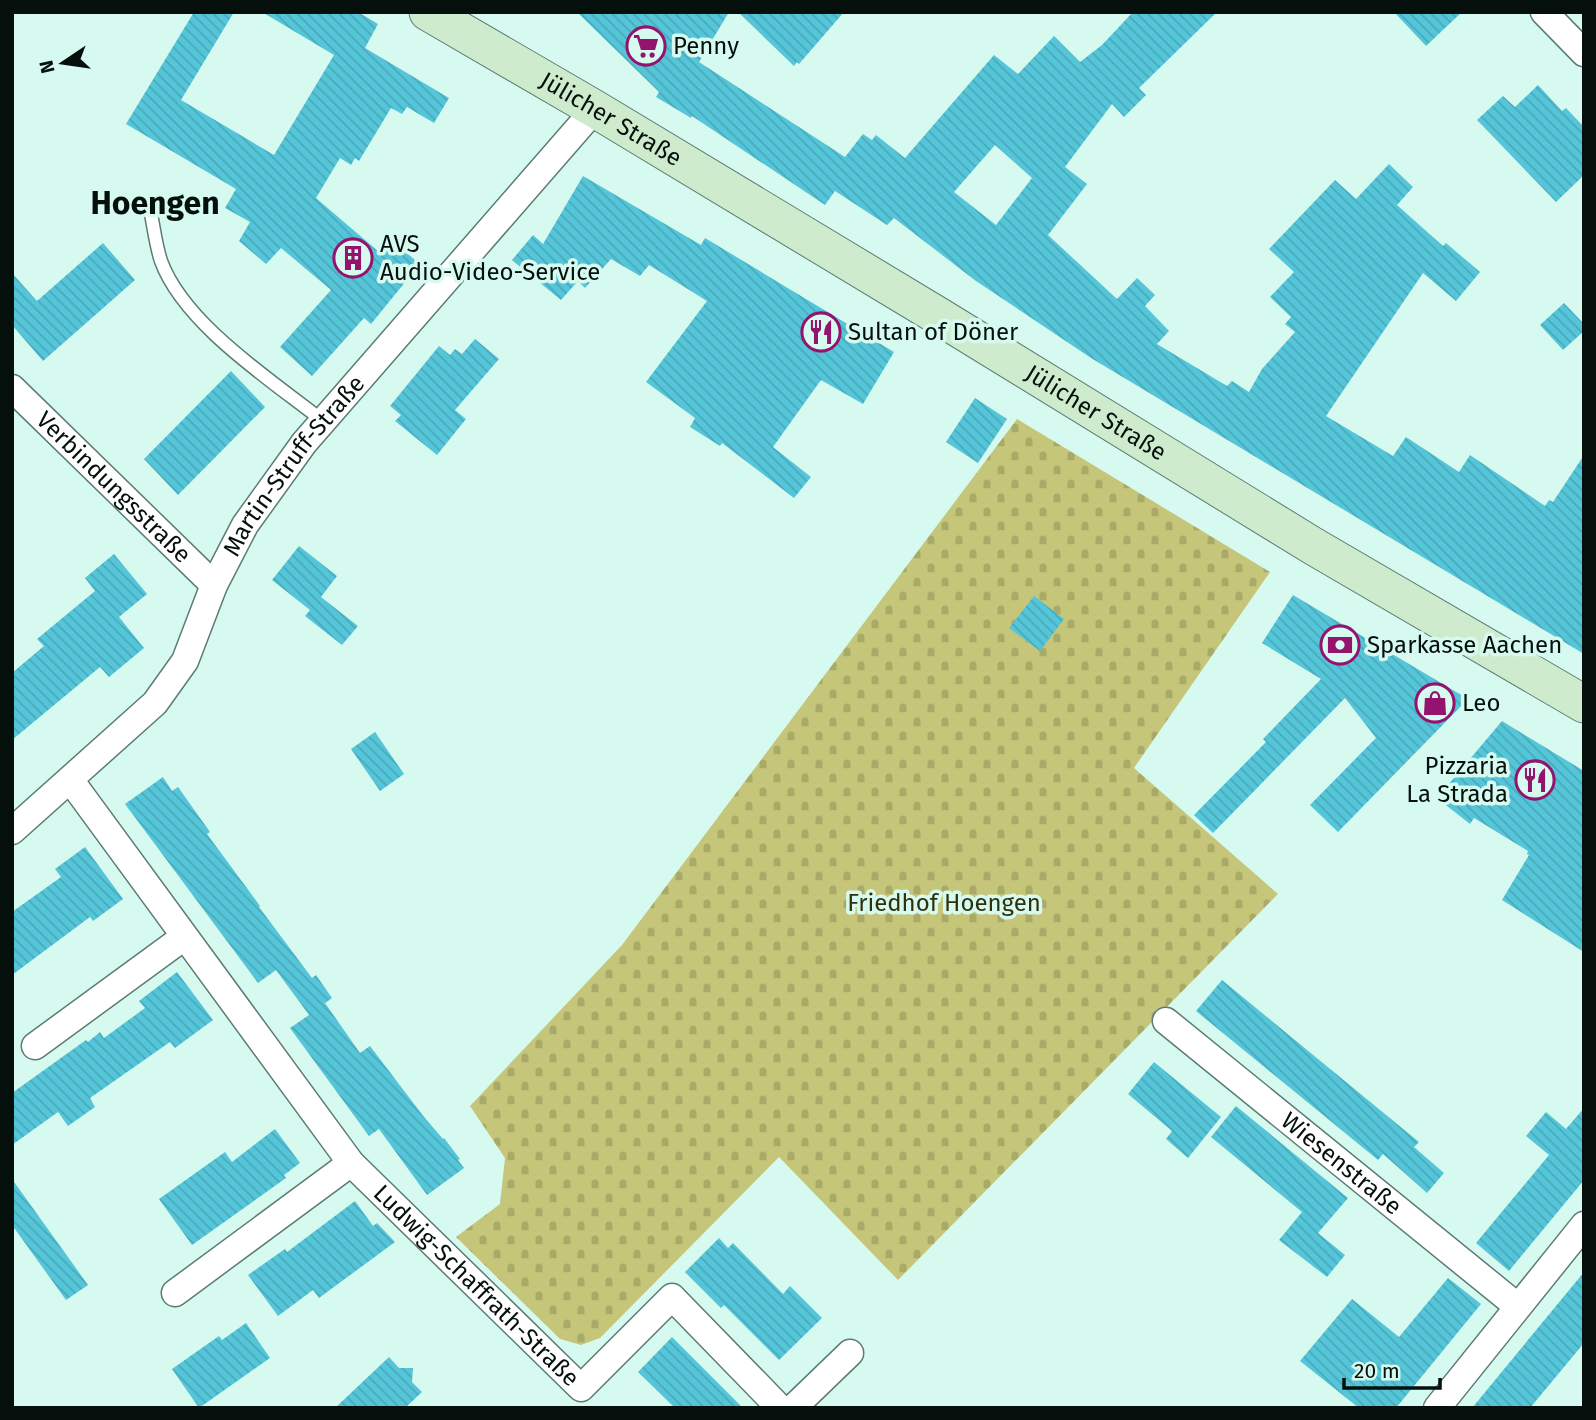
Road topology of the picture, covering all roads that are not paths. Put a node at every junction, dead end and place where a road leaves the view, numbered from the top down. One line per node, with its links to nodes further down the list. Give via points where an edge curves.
1 (428, 12): 4 (main road, Jülicher Straße)
2 (1544, 12): 3 (street)
3 (1584, 53)
4 (595, 109): 7 (street, Martin-Struff-Straße); 9 (main road, Jülicher Straße, via 1313,546)
5 (150, 214): 7 (lane, via 161,261 179,296 219,338)
6 (12, 388): 8 (street, Verbindungsstraße)
7 (323, 421): 8 (street, Martin-Struff-Straße, via 245,524)
8 (214, 585): 10 (street, Martin-Struff-Straße, via 185,661 155,704)
9 (1584, 704)
10 (71, 781): 11 (street, Martin-Struff-Straße); 12 (street, Ludwig-Schaffrath-Straße)
11 (12, 831)
12 (184, 937): 14 (street); 15 (street, Ludwig-Schaffrath-Straße)
13 (1166, 1021): 18 (street, Wiesenstraße)
14 (35, 1045)
15 (351, 1163): 17 (street, Ludwig-Schaffrath-Straße); 20 (street, Ludwig-Schaffrath-Straße, via 581,1388 672,1297)
16 (1584, 1225): 18 (street)
17 (175, 1293)
18 (1517, 1306): 22 (street)
19 (850, 1353): 21 (street)
20 (780, 1408)
21 (793, 1408)
22 (1437, 1408)

